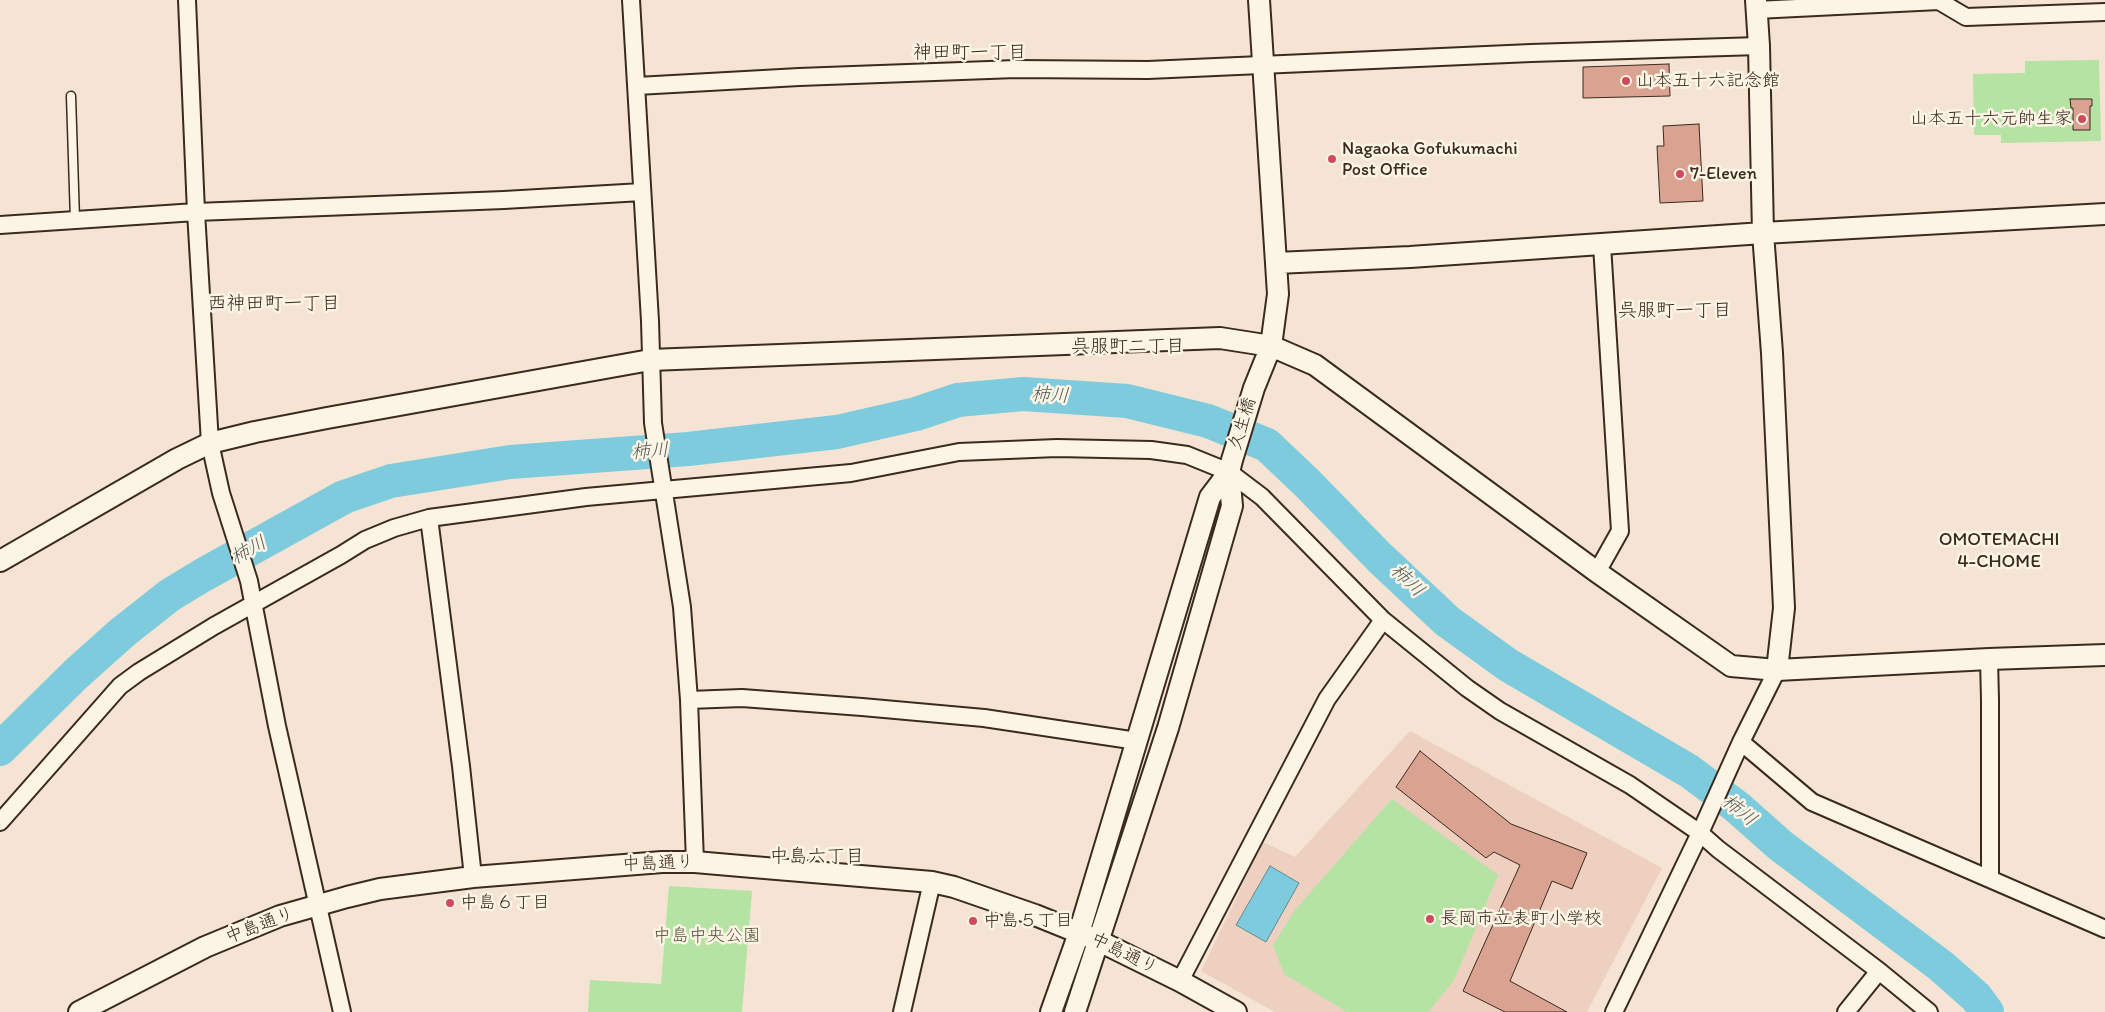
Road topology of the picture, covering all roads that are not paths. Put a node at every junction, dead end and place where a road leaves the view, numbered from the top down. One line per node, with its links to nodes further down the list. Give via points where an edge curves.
1 (187, 0): 11 (street)
2 (631, 0): 8 (street)
3 (1259, 0): 7 (street, 久生橋)
4 (1756, 5): 5 (street, via 1939,2 1966,17); 6 (street)
5 (2105, 12)
6 (1759, 46): 7 (street); 15 (street)
7 (1262, 66): 8 (street, via 1148,70 1016,68); 17 (street, 久生橋)
8 (637, 86): 10 (street)
9 (71, 96): 13 (lane)
10 (642, 192): 11 (street); 19 (street)
11 (196, 212): 13 (street); 20 (street)
12 (2105, 214): 15 (street)
13 (75, 220): 14 (street)
14 (0, 225)
15 (1763, 233): 16 (street); 30 (street, via 1784,608)
16 (1602, 245): 17 (street); 25 (street, via 1620,531)
17 (1276, 263): 18 (street, 久生橋, via 1278,294)
18 (1272, 346): 19 (street, via 1220,338); 21 (street, 久生橋, via 1254,388); 25 (street, via 1315,365)
19 (650, 360): 20 (street, via 327,418); 22 (street, via 653,423)
20 (210, 443): 24 (street); 26 (street, via 214,470 249,581)
21 (1230, 466): 22 (street, via 1151,450 1057,448 959,452 851,473); 27 (street); 32 (street, via 1210,497); 43 (street, via 1232,506 1168,728)
22 (664, 484): 23 (street); 31 (street, via 682,606)
23 (429, 518): 26 (street, via 365,540); 37 (street)
24 (0, 561)
25 (1597, 572): 30 (street, via 1731,666)
26 (253, 604): 34 (street, via 120,686); 40 (street)
27 (1383, 620): 35 (street, via 1500,711 1630,785); 45 (street, via 1327,700)
28 (2105, 655): 29 (street)
29 (1989, 658): 30 (street); 38 (street)
30 (1777, 670): 33 (street)
31 (689, 700): 32 (street, via 742,698 984,718); 36 (street)
32 (1137, 741): 42 (street)
33 (1741, 742): 35 (street); 38 (street, via 1812,802)
34 (0, 822)
35 (1700, 833): 44 (street); 52 (street)
36 (694, 862): 37 (street, 中島通り); 39 (street, 中島通り)
37 (473, 877): 40 (street, 中島通り, via 380,889)
38 (1990, 879): 41 (street)
39 (932, 882): 42 (street, 中島通り); 49 (street)
40 (317, 905): 47 (street, 中島通り, via 280,916 205,947); 48 (street)
41 (2105, 929)
42 (1079, 932): 43 (street, 中島通り); 50 (street)
43 (1097, 940): 45 (street, 中島通り); 51 (street)
44 (1879, 971): 53 (street); 54 (street)
45 (1180, 981): 46 (street, 中島通り)
46 (1231, 1011)
47 (79, 1012)
48 (342, 1012)
49 (902, 1012)
50 (1051, 1012)
51 (1075, 1012)
52 (1615, 1012)
53 (1846, 1012)
54 (1929, 1012)

